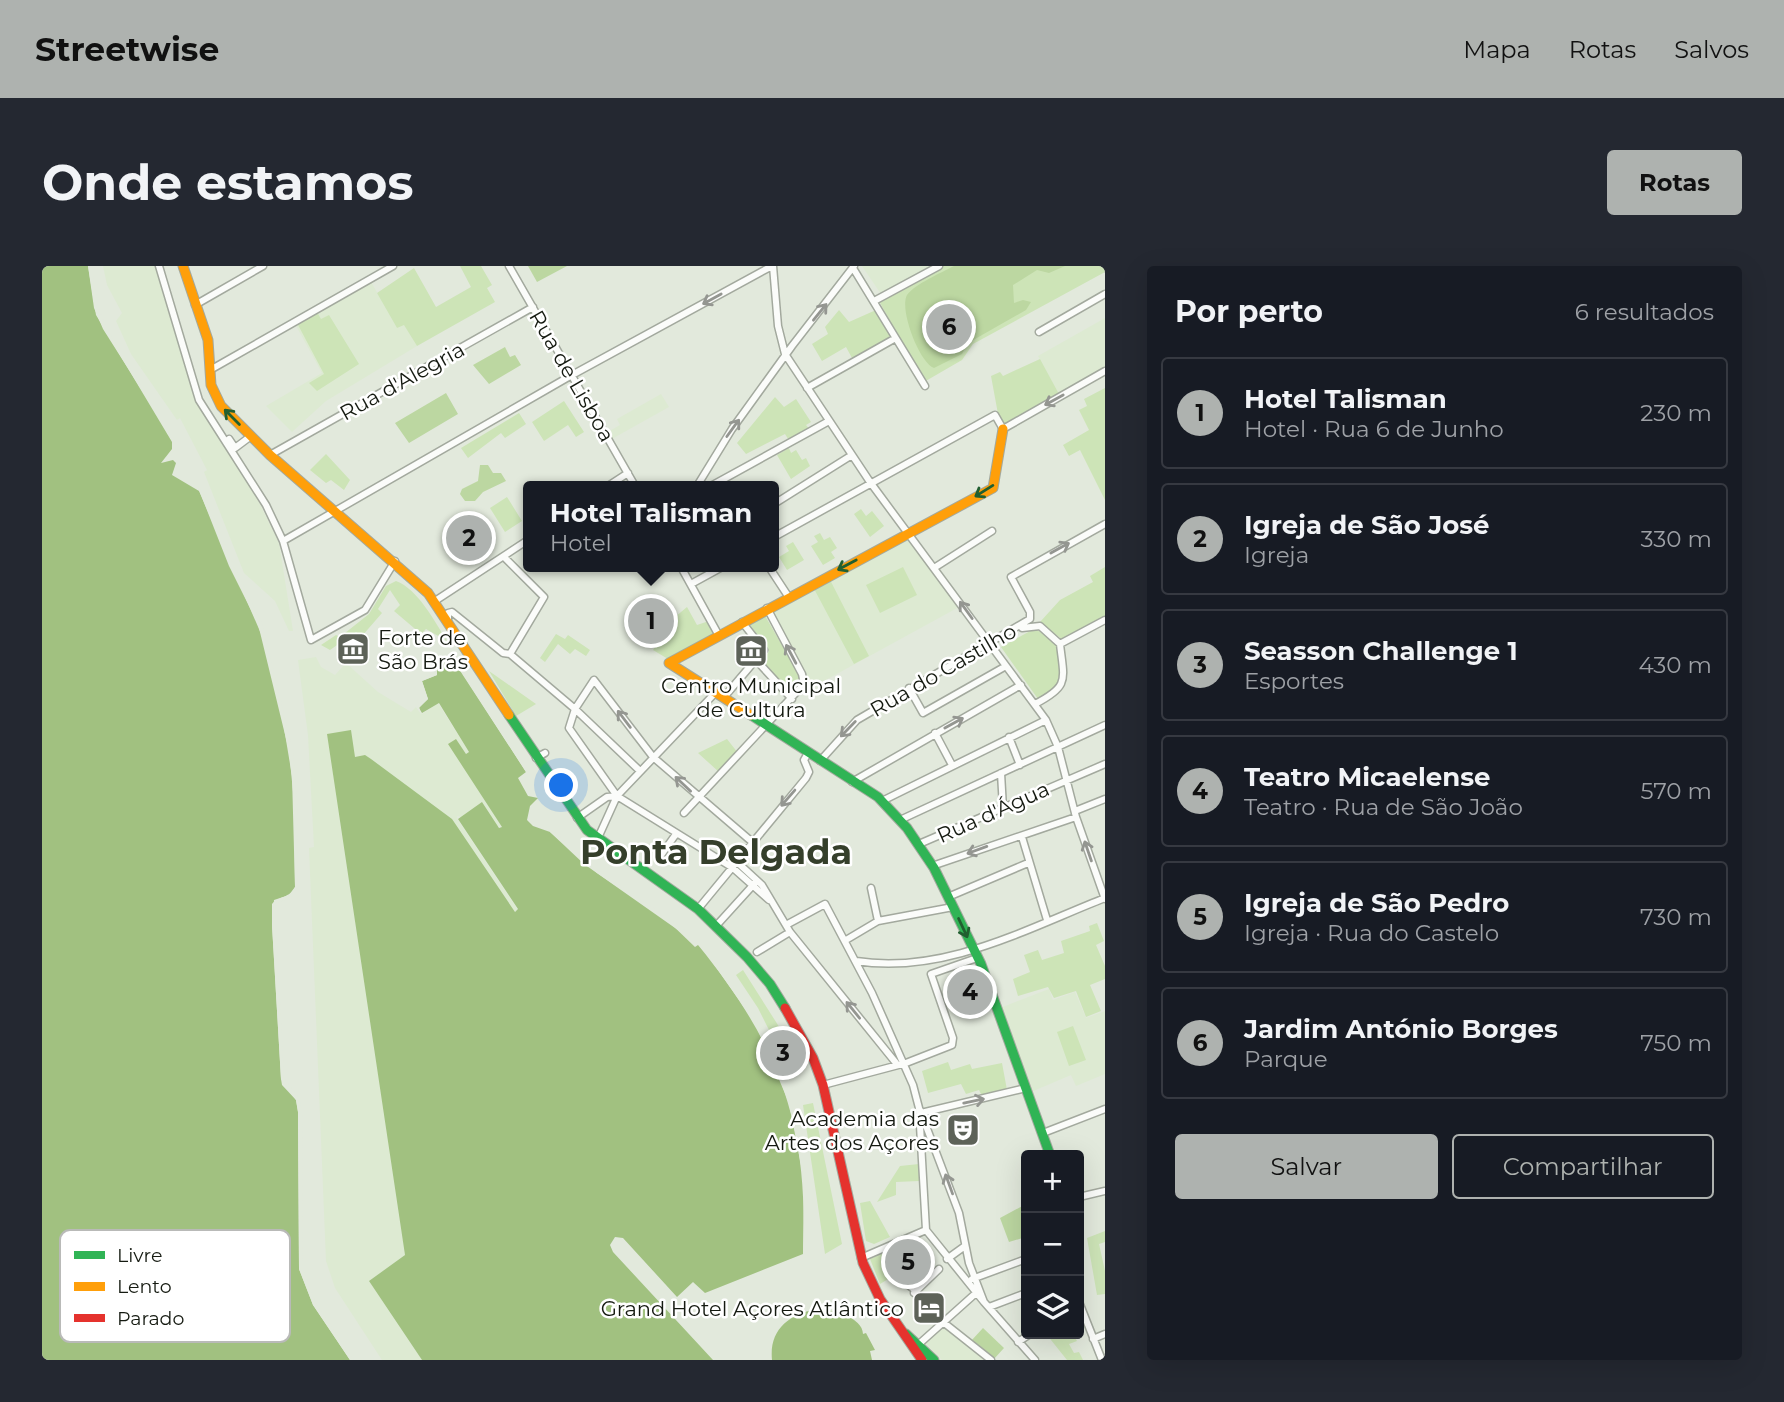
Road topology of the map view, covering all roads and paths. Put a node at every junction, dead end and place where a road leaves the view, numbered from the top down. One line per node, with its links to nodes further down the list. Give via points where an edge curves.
1 (159, 266): 39 (street, via 199,400 266,505)
2 (183, 266): 11 (main road)
3 (263, 266): 11 (street)
4 (393, 266): 16 (street)
5 (509, 266): 12 (street, Rua de Lisboa)
6 (773, 266): 15 (street); 18 (street, one-way to 18)
7 (938, 266): 10 (street)
8 (854, 267): 10 (street); 15 (street, one-way to 8)
9 (1105, 294): 13 (street)
10 (876, 300): 19 (street)
11 (195, 305): 16 (main road, via 208,340)
12 (533, 307): 18 (street, Rua de Lisboa); 25 (street, Rua d'Alegria)
13 (1039, 332)
14 (894, 339): 20 (street)
15 (785, 354): 20 (street); 30 (street, one-way to 15)
16 (210, 370): 23 (main road, one-way to 16, via 214,396)
17 (1105, 372): 22 (street, one-way to 22)
18 (572, 375): 27 (street, Rua de Lisboa); 34 (street)
19 (925, 386)
20 (807, 388): 21 (street)
21 (829, 421): 26 (street); 31 (street)
22 (1003, 429): 32 (street, via 995,415); 37 (main road, one-way to 37, via 993,488)
23 (251, 436): 24 (street, via 235,448); 25 (main road)
24 (229, 439)
25 (270, 455): 34 (main road)
26 (852, 455): 32 (street); 33 (street)
27 (628, 473): 28 (street); 29 (street, Rua de Lisboa)
28 (616, 481)
29 (632, 481)
30 (700, 481)
31 (720, 481)
32 (870, 482): 37 (street); 38 (street)
33 (779, 501)
34 (338, 511): 39 (street); 42 (main road)
35 (1105, 524): 55 (street, Rua do Castilho, one-way to 35, via 1031,616 1012,581 1016,572)
36 (992, 531): 43 (street)
37 (907, 532): 43 (street); 48 (main road, one-way to 48)
38 (779, 534)
39 (283, 541): 42 (street, via 311,640 365,610)
40 (523, 544): 41 (street)
41 (504, 557): 49 (street); 57 (street, via 544,597)
42 (395, 561): 49 (main road)
43 (934, 568): 55 (street, one-way to 43)
44 (684, 572): 47 (street)
45 (713, 572): 47 (street)
46 (772, 572): 48 (street)
47 (691, 584): 54 (street)
48 (788, 596): 50 (main road)
49 (435, 601): 51 (main road)
50 (767, 608): 53 (main road); 63 (street, one-way to 50, via 804,680)
51 (448, 619): 57 (street, via 452,612); 75 (main road)
52 (1105, 620): 56 (street)
53 (742, 622): 54 (main road); 58 (street, via 763,647)
54 (718, 634): 62 (main road, via 669,663)
55 (990, 644): 56 (street, via 1034,625); 59 (street); 61 (street, Rua do Castilho)
56 (1060, 644): 64 (street, via 1063,684)
57 (510, 654): 65 (street)
58 (756, 660): 62 (street); 63 (street)
59 (1006, 666): 60 (street); 61 (street, via 923,713)
60 (1021, 685): 64 (street); 69 (street, one-way to 60)
61 (909, 688): 76 (street, Rua do Castilho, one-way to 76, via 857,720)
62 (721, 693): 67 (main road); 74 (street)
63 (792, 699): 67 (street)
64 (1035, 704): 66 (street)
65 (575, 709): 74 (street, one-way to 65, via 594,680); 80 (street); 84 (street, via 569,728)
66 (1046, 720): 70 (street); 71 (street)
67 (768, 724): 73 (main road); 85 (street)
68 (1105, 724): 71 (street)
69 (936, 733): 78 (street); 83 (street)
70 (1009, 737): 78 (street); 79 (street)
71 (1058, 747): 79 (street); 82 (street)
72 (545, 753): 75 (street)
73 (808, 753): 76 (main road); 96 (street, one-way to 96, via 806,778)
74 (653, 757): 80 (street); 85 (street, one-way to 74)
75 (536, 758): 91 (main road)
76 (820, 761): 83 (main road)
77 (1105, 764): 82 (street, Rua d'Água)
78 (952, 765): 87 (street)
79 (1020, 765): 81 (street)
80 (640, 771): 84 (street)
81 (1002, 773): 88 (street); 92 (street)
82 (1067, 780): 88 (street, Rua d'Água); 90 (street)
83 (852, 782): 87 (main road)
84 (617, 796): 91 (street, via 607,797); 93 (street); 95 (street)
85 (698, 799): 89 (street); 96 (street)
86 (1105, 799): 90 (street)
87 (882, 801): 92 (main road)
88 (1003, 808): 97 (street, Rua d'Água)
89 (684, 813)
90 (1075, 814): 94 (street); 105 (street, one-way to 90)
91 (577, 818): 95 (main road)
92 (900, 820): 97 (main road)
93 (676, 834): 98 (street); 100 (street)
94 (1022, 837): 99 (street); 101 (street, one-way to 101)
95 (598, 838): 107 (main road)
96 (751, 841): 100 (street)
97 (919, 844): 101 (main road)
98 (659, 858)
99 (1028, 863): 104 (street); 109 (street)
100 (735, 865): 102 (street); 107 (street)
101 (932, 866): 104 (main road)
102 (755, 882): 110 (street); 111 (street)
103 (871, 888): 108 (street)
104 (948, 897): 106 (main road)
105 (1105, 898): 109 (street)
106 (953, 907): 108 (street); 114 (main road, one-way to 114)
107 (698, 909): 110 (main road)
108 (878, 920): 112 (street)
109 (1047, 920): 114 (street)
110 (716, 926): 118 (main road, via 769,984 813,1058)
111 (788, 929): 112 (street, via 825,904); 113 (street); 116 (street, one-way to 111)
112 (846, 940): 115 (street)
113 (757, 952)
114 (975, 954): 115 (street, via 913,965); 117 (street, via 931,974 952,1045); 119 (main road)
115 (855, 959): 117 (street)
116 (897, 1063): 117 (street); 118 (street)
117 (905, 1063): 121 (street)
118 (823, 1085): 129 (main road)
119 (1026, 1088): 121 (street, one-way to 119); 123 (main road)
120 (1105, 1109): 123 (street)
121 (920, 1111): 122 (street)
122 (923, 1124): 127 (street); 128 (street, one-way to 122, via 959,1213)
123 (1042, 1133): 124 (main road)
124 (1048, 1150)
125 (1105, 1191): 126 (street)
126 (1084, 1196)
127 (926, 1230): 129 (street); 130 (street)
128 (965, 1247): 130 (street); 134 (street)
129 (861, 1258): 145 (main road, via 880,1299)
130 (947, 1259): 135 (street)
131 (1021, 1261): 134 (street)
132 (939, 1269): 133 (street, via 915,1292)
133 (897, 1276)
134 (974, 1278): 135 (street); 138 (street)
135 (966, 1281): 136 (street)
136 (976, 1293): 138 (street); 140 (street)
137 (1021, 1295): 138 (street)
138 (987, 1305): 144 (street)
139 (1084, 1315): 143 (street)
140 (943, 1322): 145 (street); 148 (street)
141 (1105, 1334): 143 (street)
142 (1022, 1339): 144 (street)
143 (1093, 1339): 150 (street)
144 (1018, 1342): 149 (street)
145 (916, 1348): 146 (main road); 147 (main road)
146 (922, 1360)
147 (934, 1360)
148 (991, 1360)
149 (1035, 1360)
150 (1102, 1360)

